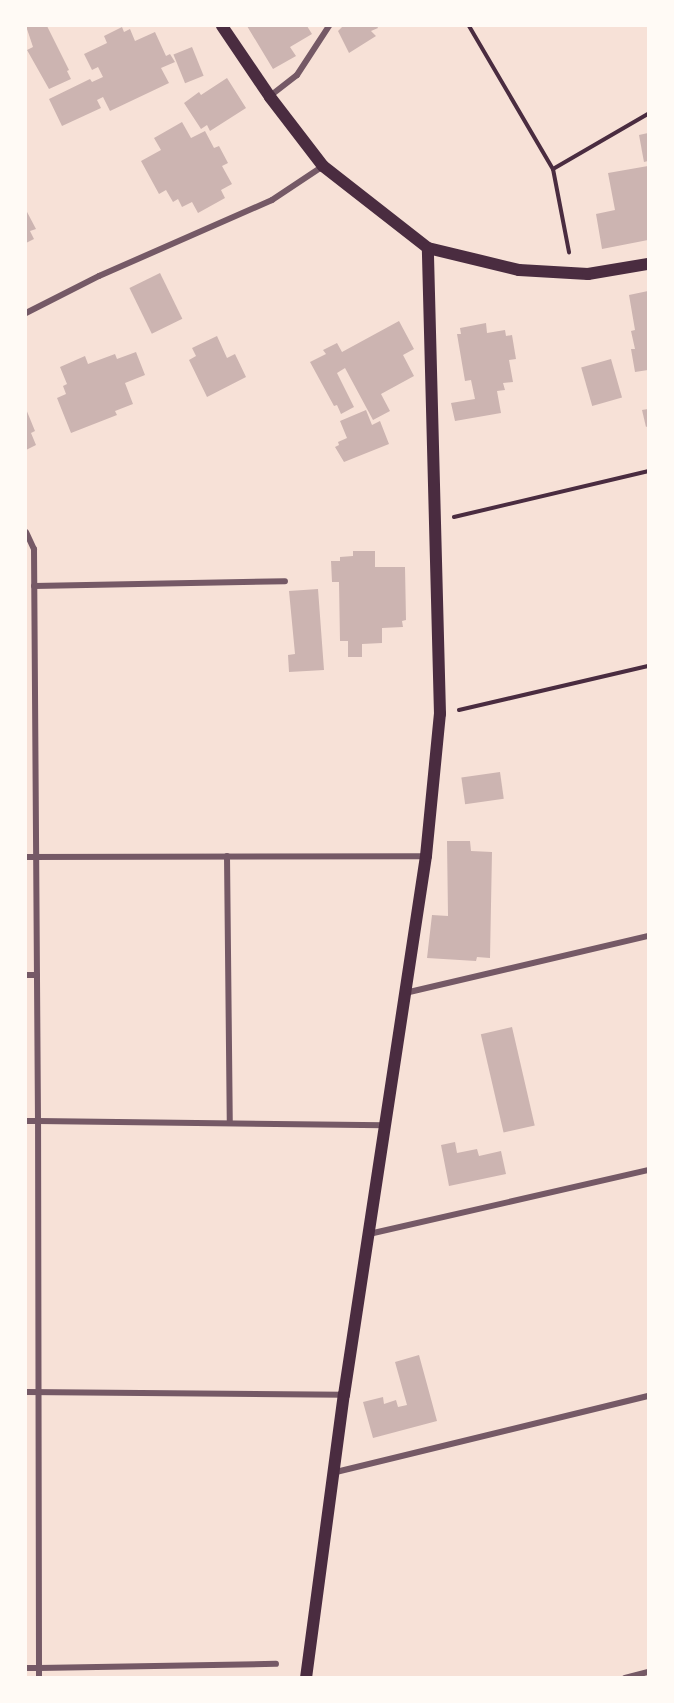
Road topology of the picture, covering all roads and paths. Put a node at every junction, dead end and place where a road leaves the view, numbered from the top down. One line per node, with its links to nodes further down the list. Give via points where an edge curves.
1 (222, 26): 4 (main road)
2 (329, 26): 4 (street, via 297,75)
3 (469, 26): 7 (path)
4 (270, 97): 6 (main road)
5 (648, 114): 7 (path)
6 (324, 166): 8 (main road); 11 (street, via 272,200 99,276)
7 (553, 169): 10 (path)
8 (428, 248): 10 (main road, via 519,270); 13 (main road)
9 (648, 264): 10 (main road)
10 (573, 273)
11 (26, 313)
12 (648, 471): 13 (path)
13 (435, 522): 18 (main road)
14 (26, 532): 16 (street, via 34,549)
15 (285, 581): 16 (street)
16 (34, 586): 22 (street)
17 (648, 666): 18 (path)
18 (440, 714): 20 (main road)
19 (226, 856): 20 (street); 22 (street); 29 (street)
20 (426, 856): 26 (main road)
21 (26, 857): 22 (street)
22 (36, 857): 25 (street)
23 (648, 936): 26 (street)
24 (26, 975): 25 (street)
25 (37, 975): 28 (street)
26 (405, 993): 30 (main road)
27 (26, 1121): 28 (street)
28 (38, 1121): 29 (street); 34 (street)
29 (230, 1123): 30 (street)
30 (384, 1125): 32 (main road)
31 (648, 1170): 32 (street)
32 (368, 1234): 35 (main road)
33 (26, 1392): 34 (street)
34 (40, 1392): 35 (street); 40 (street)
35 (344, 1395): 37 (main road)
36 (648, 1396): 37 (street)
37 (336, 1472): 43 (main road)
38 (276, 1664): 40 (street)
39 (26, 1668): 40 (street)
40 (39, 1668): 42 (street)
41 (648, 1672): 44 (street)
42 (39, 1677)
43 (306, 1677)
44 (625, 1677)

